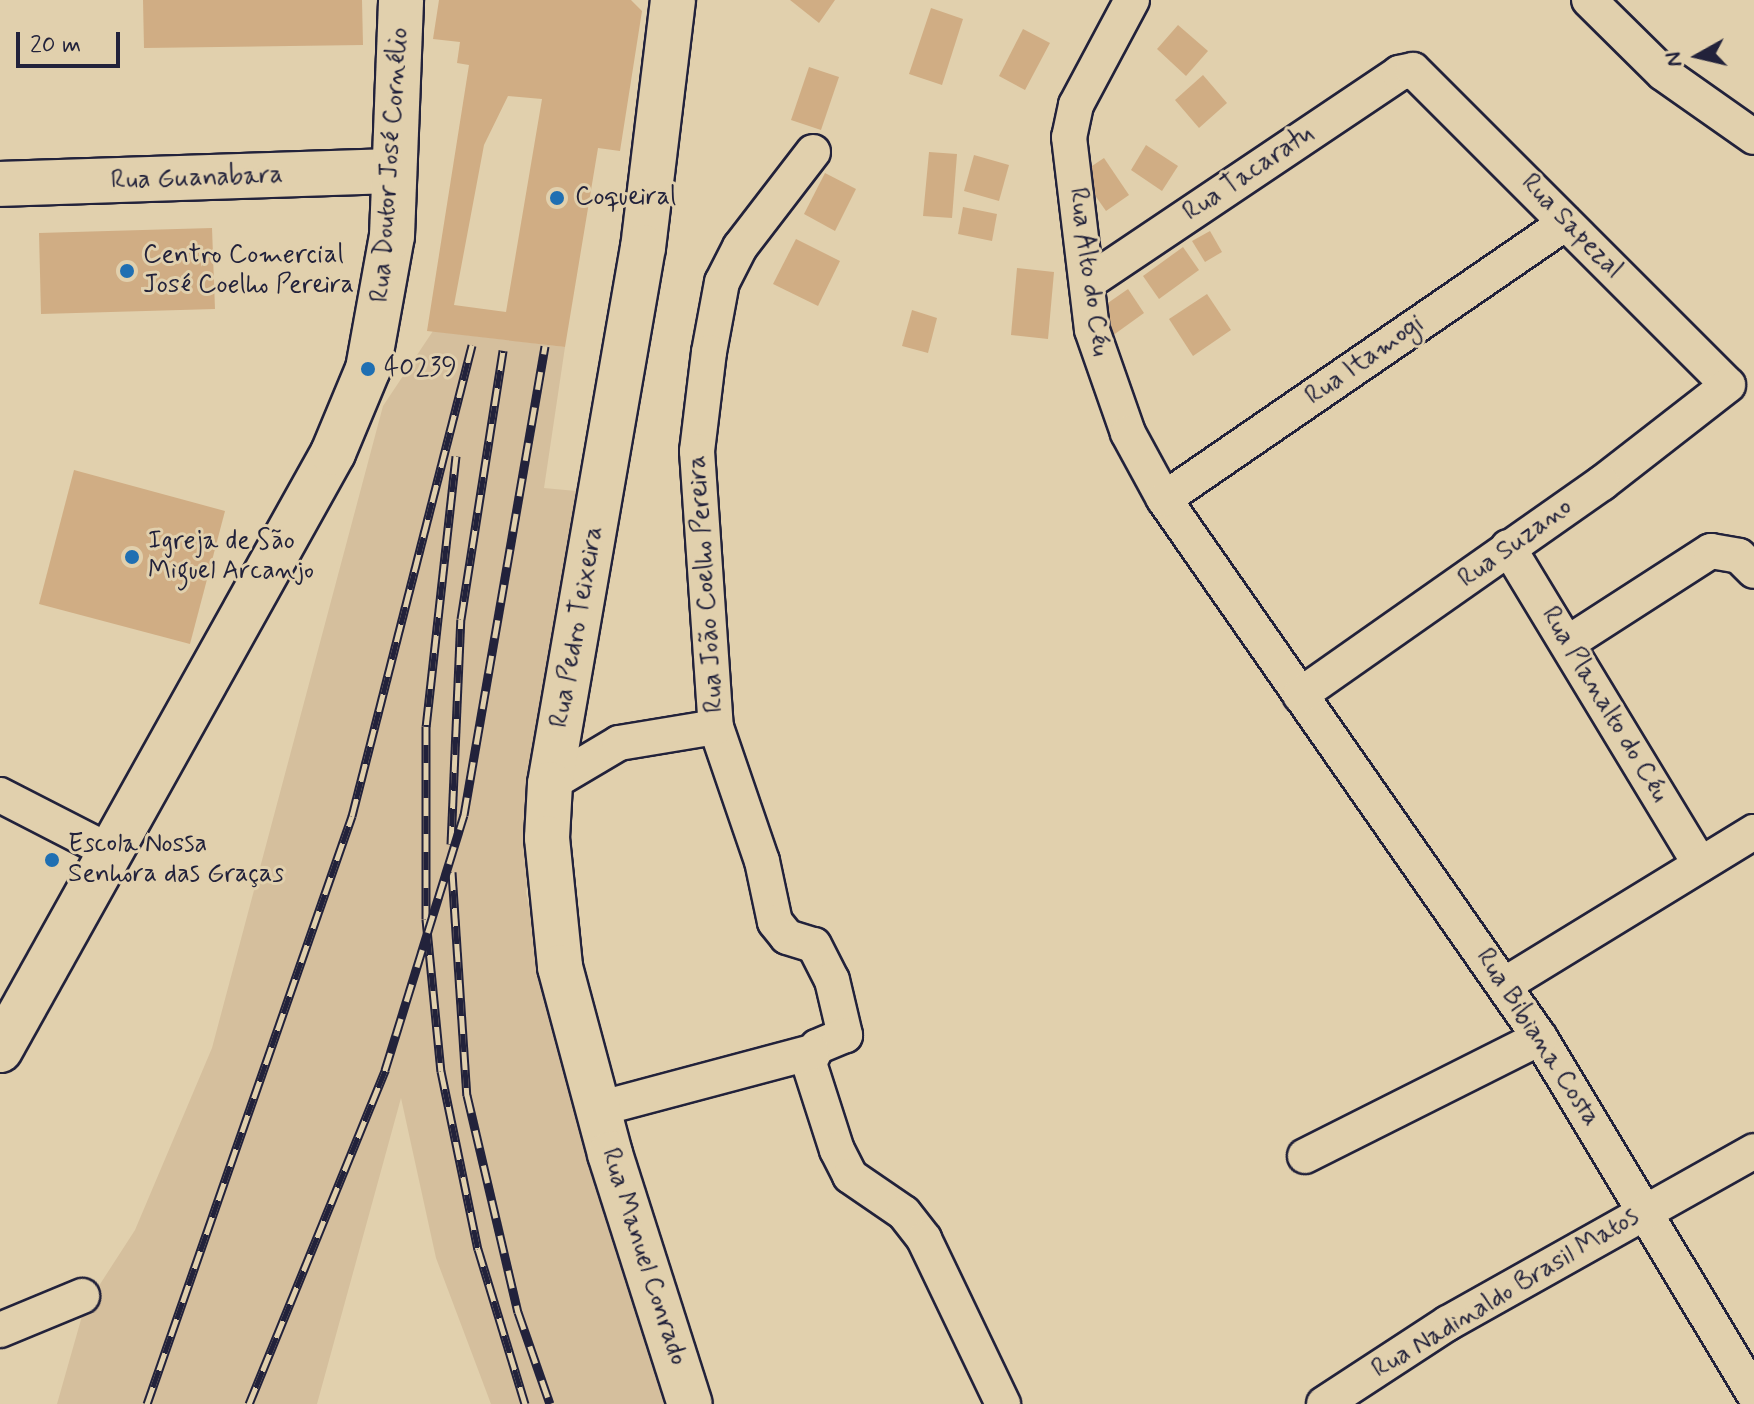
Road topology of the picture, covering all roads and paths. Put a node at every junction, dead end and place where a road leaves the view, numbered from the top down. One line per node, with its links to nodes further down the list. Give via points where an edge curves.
1 (401, 0): 8 (street, Rua Doutor José Cornélio)
2 (673, 0): 19 (street, Rua Pedro Teixeira, via 657,142)
3 (1132, 0): 11 (street, Rua Alto do Céu, via 1071,118)
4 (1589, 0): 6 (street, via 1663,73)
5 (1413, 70): 10 (street, Rua Sapezal); 11 (street, Rua Tacaratu, via 1399,73)
6 (1754, 137)
7 (813, 152): 18 (street, Rua João Coelho Pereira, via 740,247 722,282 709,352 697,451)
8 (393, 171): 9 (street, Rua Guanabara); 22 (street, Rua Doutor José Cornélio, via 383,306 362,383 333,453)
9 (0, 184)
10 (1565, 223): 12 (street, Rua Sapezal); 13 (street, Rua Itamogi)
11 (1087, 283): 13 (street, Rua Alto do Céu, via 1104,378)
12 (1728, 385): 14 (street, Rua Suzano)
13 (1164, 499): 17 (street, Rua Alto do Céu)
14 (1508, 547): 16 (street, Rua Planalto do Céu); 17 (street, Rua Suzano)
15 (1754, 571): 16 (street, via 1739,556 1711,551)
16 (1568, 643): 23 (street, Rua Planalto do Céu)
17 (1300, 695): 24 (street, Rua Bibiana Costa)
18 (716, 727): 19 (street, via 619,743); 27 (street, Rua João Coelho Pereira, via 762,861 775,922 787,937 814,945 830,972 845,1035)
19 (550, 784): 28 (street, Rua Pedro Teixeira, via 552,910)
20 (0, 795): 22 (street)
21 (1754, 832): 23 (street)
22 (111, 852): 26 (street, Rua Doutor José Cornélio)
23 (1700, 864): 24 (street)
24 (1504, 985): 25 (street, Rua Bibiana Costa)
25 (1540, 1038): 30 (street); 31 (street, Rua Bibiana Costa)
26 (0, 1050)
27 (812, 1052): 28 (street); 36 (street, via 811,1071 844,1166 904,1213 924,1239)
28 (598, 1109): 35 (street, Rua Manuel Conrado)
29 (1754, 1151): 31 (street, Rua Nadinaldo Brasil Matos)
30 (1305, 1156)
31 (1648, 1209): 34 (street, Rua Bibiana Costa); 37 (street, Rua Nadinaldo Brasil Matos, via 1448,1323)
32 (82, 1296): 33 (street)
33 (0, 1330)
34 (1754, 1394)
35 (690, 1404)
36 (1003, 1404)
37 (1324, 1404)

